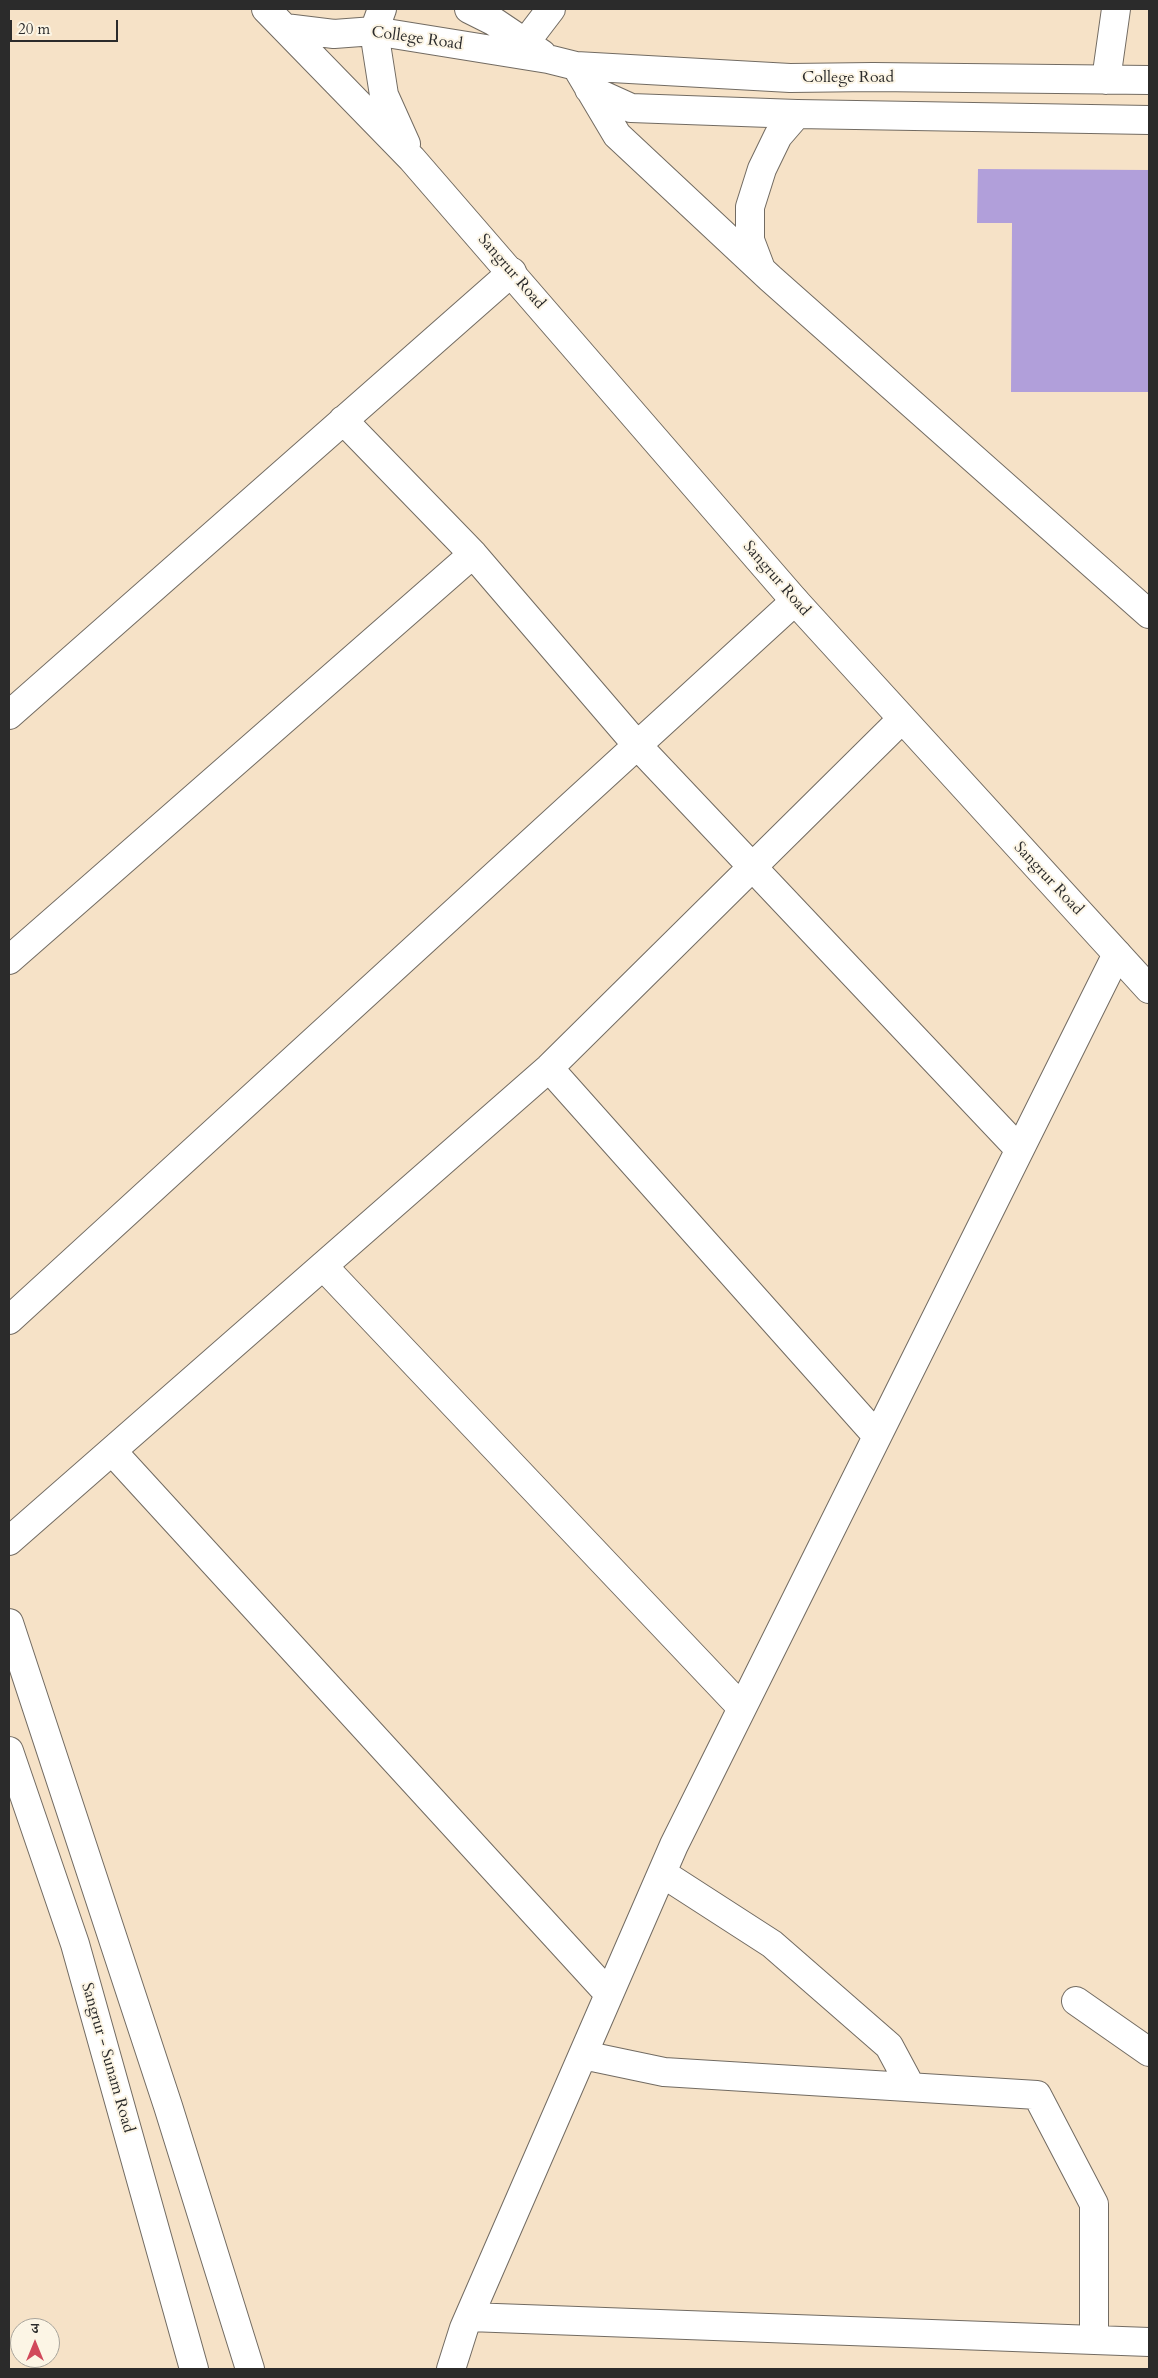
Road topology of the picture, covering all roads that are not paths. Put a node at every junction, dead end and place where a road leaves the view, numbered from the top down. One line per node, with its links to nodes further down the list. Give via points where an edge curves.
1 (266, 9): 6 (street, Sangrur Road)
2 (470, 9): 7 (street, College Road)
3 (551, 9): 7 (street)
4 (1116, 9): 10 (street)
5 (378, 20): 6 (street, College Road, via 334,34); 8 (street, College Road); 14 (street, Sangrur Road, via 384,95)
6 (285, 28): 14 (street, Sangrur Road)
7 (525, 43): 8 (street, College Road)
8 (548, 59): 9 (street, College Road)
9 (583, 77): 10 (street, College Road); 12 (street, via 630,108); 15 (street, via 616,135)
10 (1106, 80): 11 (street, College Road)
11 (1149, 80)
12 (797, 114): 13 (street); 15 (street, via 778,136 762,169 750,207 750,240)
13 (1149, 120)
14 (412, 159): 16 (street, Sangrur Road)
15 (762, 271): 20 (street)
16 (512, 272): 17 (street); 19 (street, Sangrur Road)
17 (343, 420): 18 (street); 21 (street)
18 (473, 554): 23 (street); 26 (street)
19 (795, 601): 22 (street, Sangrur Road); 23 (street)
20 (1149, 614)
21 (9, 715)
22 (902, 719): 24 (street); 25 (street, Sangrur Road)
23 (637, 745): 24 (street); 31 (street)
24 (753, 866): 28 (street); 29 (street)
25 (1117, 954): 27 (street, Sangrur Road); 29 (street)
26 (9, 960)
27 (1149, 990)
28 (549, 1068): 30 (street); 32 (street)
29 (1019, 1149): 32 (street)
30 (324, 1266): 33 (street); 36 (street)
31 (9, 1320)
32 (877, 1436): 36 (street)
33 (112, 1451): 34 (street); 39 (street)
34 (9, 1541)
35 (9, 1623): 48 (street, via 168,2106)
36 (742, 1708): 38 (street)
37 (9, 1751): 47 (street, Sangrur - Sunam Road, via 75,1944)
38 (662, 1873): 39 (street); 43 (street, via 772,1944 889,2046)
39 (609, 1994): 42 (street)
40 (1076, 2001): 41 (street)
41 (1146, 2042)
42 (583, 2055): 43 (street, via 664,2072); 44 (street)
43 (911, 2087): 45 (street, via 1037,2095 1094,2204)
44 (469, 2317): 45 (street); 49 (street)
45 (1094, 2340): 46 (street)
46 (1149, 2342)
47 (194, 2369)
48 (250, 2369)
49 (451, 2369)

